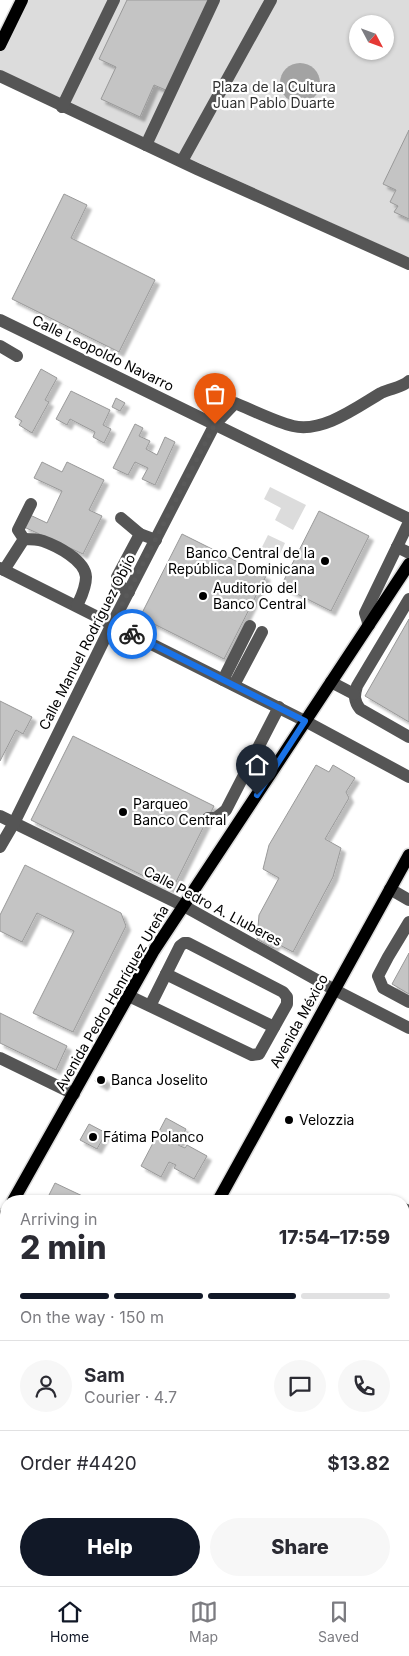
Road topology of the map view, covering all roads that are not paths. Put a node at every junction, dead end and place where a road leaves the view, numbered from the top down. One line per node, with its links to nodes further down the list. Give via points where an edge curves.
1 (22, 0): 5 (main road)
2 (114, 0): 7 (street)
3 (214, 0): 8 (street)
4 (271, 0): 9 (street)
5 (0, 45)
6 (0, 76): 7 (street)
7 (62, 106): 8 (street)
8 (146, 145): 9 (street)
9 (182, 161): 10 (street)
10 (409, 264)
11 (0, 320): 15 (street, Calle Leopoldo Navarro)
12 (0, 346): 13 (street)
13 (17, 356)
14 (409, 381): 15 (street, Calle Manuel Rodríguez Objío, via 326,423 293,426 235,403)
15 (215, 424): 18 (street, Calle Leopoldo Navarro); 21 (street, Calle Manuel Rodríguez Objío)
16 (31, 504): 20 (street, via 18,530)
17 (121, 518): 19 (street)
18 (409, 520): 22 (street)
19 (140, 534): 21 (street); 26 (street, via 117,577 117,584)
20 (24, 539): 25 (street); 28 (street, via 42,540 79,563 86,575 84,591)
21 (156, 540): 26 (street, Calle Manuel Rodríguez Objío)
22 (397, 547): 23 (street); 30 (street, via 365,613)
23 (409, 553)
24 (409, 564): 30 (main road, Avenida Pedro Henríquez Ureña)
25 (2, 569): 28 (street)
26 (129, 592): 29 (street, Calle Manuel Rodríguez Objío)
27 (409, 599): 35 (street)
28 (77, 606): 29 (street)
29 (112, 624): 33 (street); 44 (street, Calle Manuel Rodríguez Objío)
30 (369, 625): 34 (main road, Avenida Pedro Henríquez Ureña)
31 (250, 626): 33 (street)
32 (262, 632): 33 (street)
33 (228, 682): 36 (street)
34 (331, 682): 35 (street); 37 (main road, Avenida Pedro Henríquez Ureña)
35 (354, 694): 38 (street, via 360,709)
36 (278, 708): 37 (street); 41 (street)
37 (305, 721): 39 (street); 40 (main road, Avenida Pedro Henríquez Ureña)
38 (409, 737)
39 (409, 776)
40 (247, 810): 41 (street); 45 (main road, Avenida Pedro Henríquez Ureña)
41 (225, 811): 43 (street, via 216,818); 45 (street)
42 (0, 816): 44 (street, Calle Pedro A. Lluberes)
43 (208, 818)
44 (14, 823): 46 (street, Calle Manuel Rodríguez Objío); 50 (street, Calle Pedro A. Lluberes)
45 (234, 829): 50 (main road, Avenida Pedro Henríquez Ureña)
46 (0, 847)
47 (409, 855): 48 (main road, Avenida México)
48 (390, 889): 49 (street); 53 (main road, Avenida México)
49 (409, 900)
50 (184, 906): 53 (street, Calle Pedro A. Lluberes); 54 (main road, Avenida Pedro Henríquez Ureña)
51 (409, 922): 55 (street, via 378,976 383,988)
52 (166, 974): 56 (street); 57 (street); 57 (street, via 180,946 188,943 283,992 287,1004)
53 (334, 989): 58 (street, Calle Pedro A. Lluberes); 62 (main road, Avenida México)
54 (129, 996): 56 (street); 60 (main road, Avenida Pedro Henríquez Ureña)
55 (409, 1002)
56 (150, 1006): 57 (street, via 252,1056 259,1054)
57 (274, 1027)
58 (409, 1028)
59 (0, 1058): 60 (street)
60 (74, 1094): 61 (main road, Avenida Pedro Henríquez Ureña)
61 (16, 1195)
62 (221, 1195)

